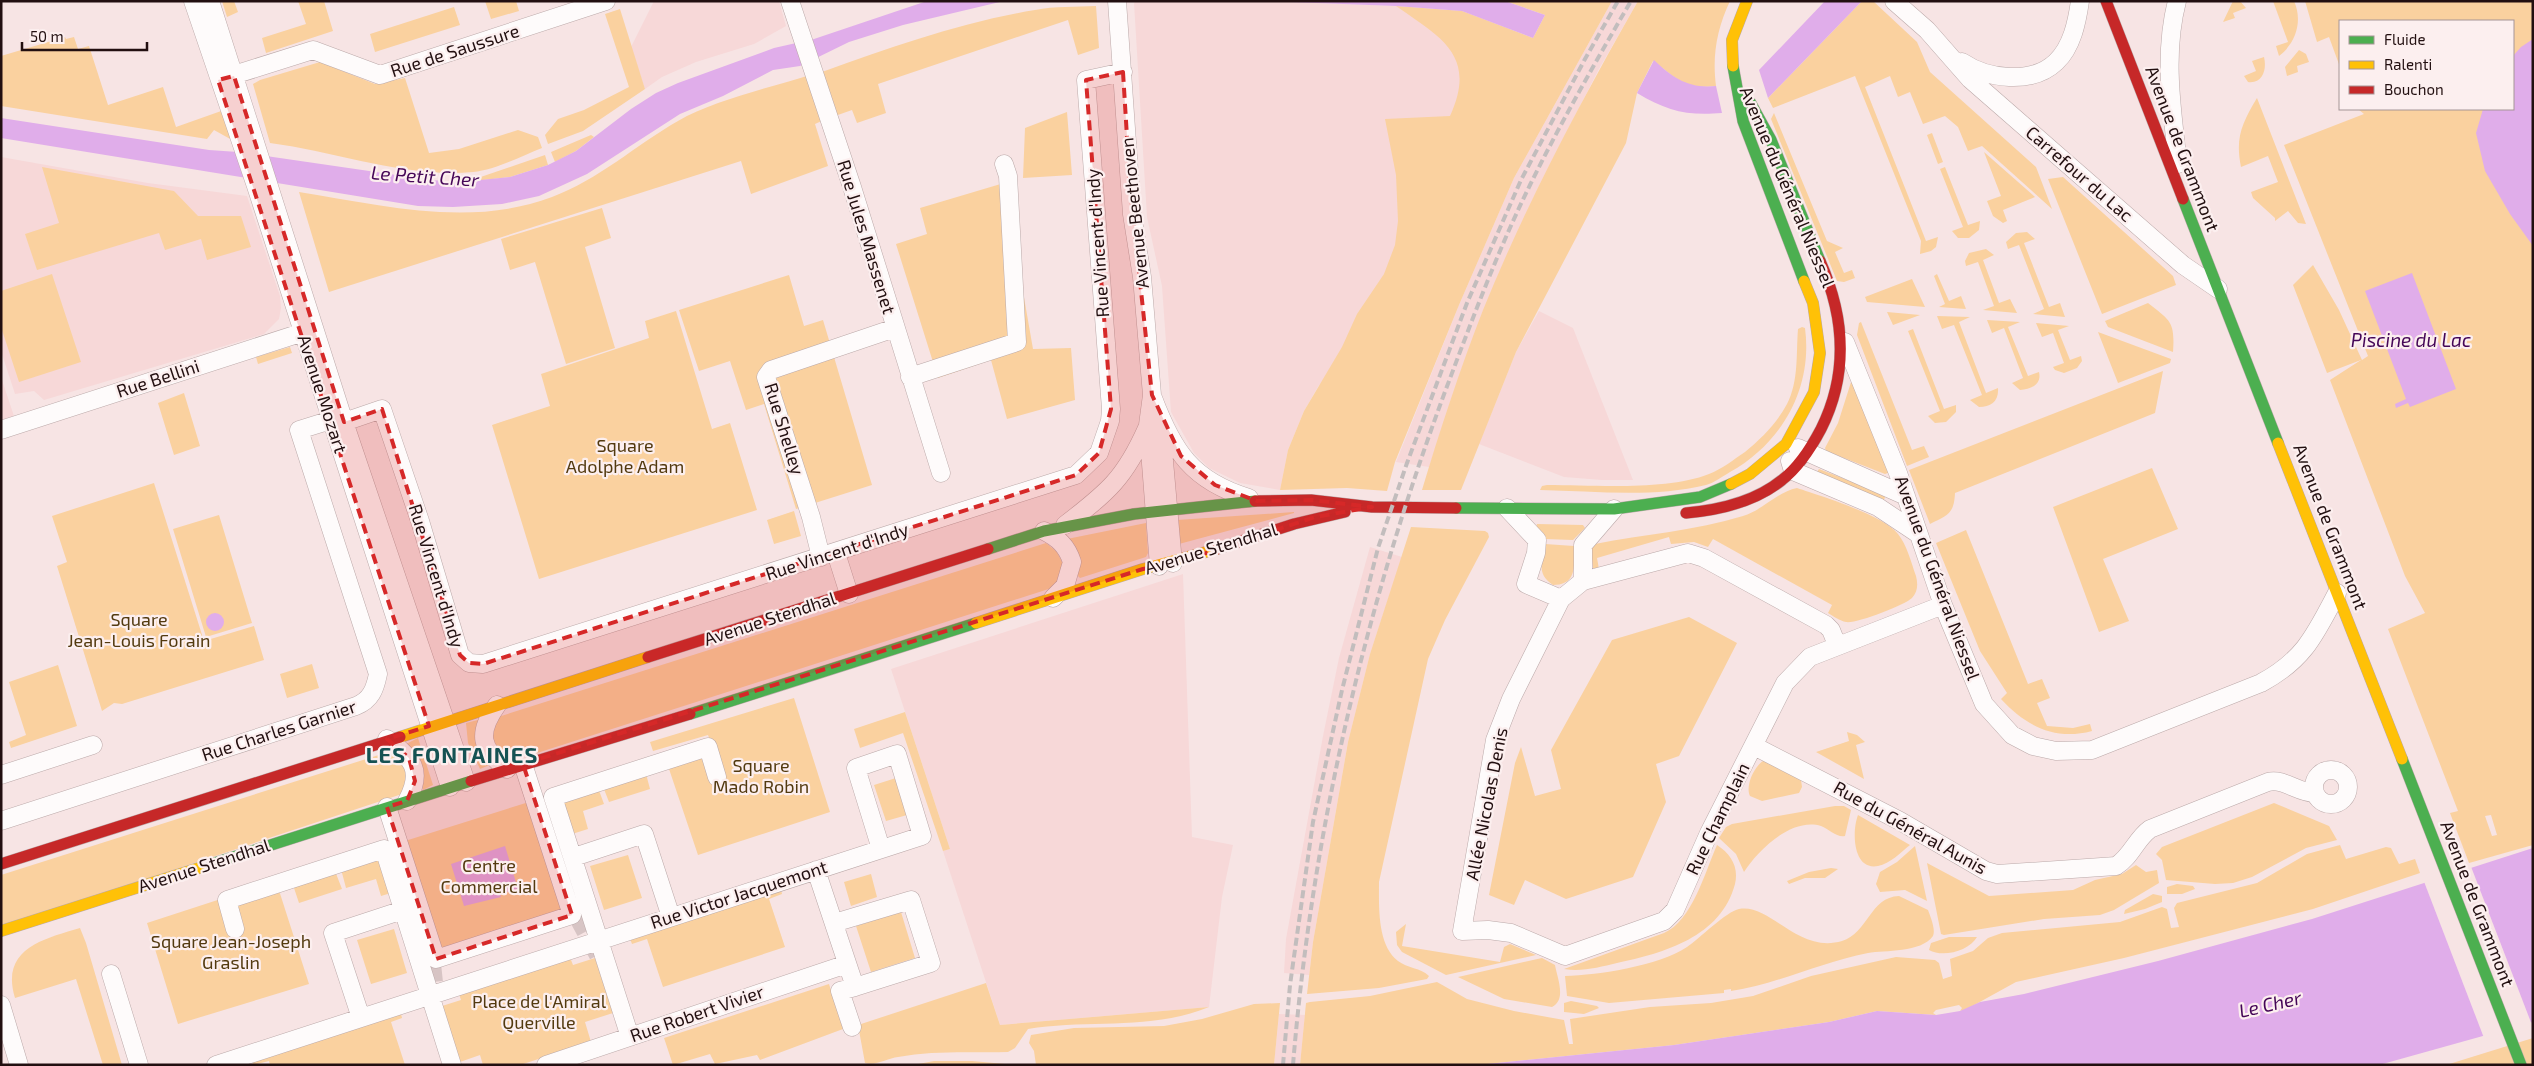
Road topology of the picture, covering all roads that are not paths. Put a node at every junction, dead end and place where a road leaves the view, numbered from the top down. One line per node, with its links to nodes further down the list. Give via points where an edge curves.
1 (193, 1): 16 (street, Avenue Mozart)
2 (210, 1): 16 (street, Avenue Mozart)
3 (606, 1): 16 (street, Rue de Saussure, via 380,75 313,50)
4 (790, 1): 20 (street, Rue Jules Massenet)
5 (1747, 1): 14 (street, Avenue du Général Niessel, via 1732,40)
6 (1894, 1): 12 (street, Carrefour du Lac)
7 (1908, 1): 12 (street, Carrefour du Lac)
8 (2080, 1): 13 (street, Carrefour du Lac, via 2071,39 2056,62 2044,69 2017,76 1992,76 1974,70)
9 (2106, 1): 18 (street, Avenue de Grammont)
10 (2177, 1): 18 (street, via 2168,72)
11 (1117, 2): 15 (street, Avenue Beethoven)
12 (1928, 30): 13 (street, Carrefour du Lac)
13 (1948, 51): 19 (street, Carrefour du Lac, via 1970,79 2183,266)
14 (1732, 57): 22 (street, Avenue du Général Niessel, via 1756,116 1771,140 1834,297); 23 (street, Avenue du Général Niessel, via 1743,121 1813,304)
15 (1123, 72): 26 (street, Avenue Beethoven, via 1132,214 1142,278); 41 (street, Rue Vincent d'Indy, via 1086,80 1111,409 1099,453 1076,475)
16 (226, 78): 21 (street, Avenue Mozart)
17 (1004, 164): 24 (street, via 1008,176 1017,342)
18 (2180, 192): 19 (street, Avenue de Grammont)
19 (2218, 290): 44 (street, Avenue de Grammont)
20 (895, 328): 24 (street, Rue Jules Massenet); 41 (street, Rue Shelley, via 771,370 766,377 811,516)
21 (309, 330): 25 (street, Avenue Mozart); 27 (street, Rue Bellini)
22 (1842, 334): 29 (street, Avenue Stendhal, via 1840,381 1831,411); 32 (street, Avenue du Général Niessel)
23 (1820, 353): 28 (street, Avenue Stendhal, via 1814,392)
24 (910, 377): 31 (street, Rue Jules Massenet)
25 (338, 421): 41 (street, Rue Vincent d'Indy, via 382,408 460,655 469,663 483,664); 51 (street, Avenue Mozart); 62 (street, Rue Charles Garnier, via 300,430 378,674 373,692 364,703)
26 (1155, 422): 33 (street, via 1198,474 1222,489); 37 (street, Avenue Beethoven); 38 (street, Avenue Beethoven, via 1118,480)
27 (1, 430)
28 (1786, 444): 29 (street); 30 (street); 36 (street, Avenue Stendhal, via 1750,474 1716,492 1683,501)
29 (1809, 451): 30 (street, Avenue Stendhal); 32 (street)
30 (1793, 472): 36 (street, Avenue Stendhal, via 1737,504 1705,512 1670,514); 40 (street, via 1878,507)
31 (941, 473)
32 (1906, 496): 40 (street, Avenue du Général Niessel)
33 (1257, 501): 34 (street, Avenue Stendhal, via 1311,500); 37 (street, Avenue Stendhal)
34 (1372, 507): 35 (street, Avenue Stendhal); 42 (street, Avenue Stendhal, via 1314,517)
35 (1507, 508): 36 (street, Avenue Stendhal); 47 (street, via 1537,540 1526,584)
36 (1614, 509): 43 (street, via 1582,545)
37 (1161, 511): 38 (street, Avenue Stendhal); 42 (street, Avenue Beethoven)
38 (1062, 527): 39 (street, Avenue Stendhal)
39 (1044, 531): 45 (street, Avenue Stendhal); 46 (street, via 1057,538 1072,562 1065,586)
40 (1917, 533): 48 (street, Avenue du Général Niessel)
41 (829, 555): 45 (street)
42 (1166, 565): 46 (street, Avenue Stendhal, via 1143,569)
43 (1584, 581): 47 (street, Allée Nicolas Denis); 49 (street, Allée Nicolas Denis, via 1672,556 1695,555 1826,625)
44 (2337, 593): 48 (street, Avenue du Général Niessel, via 2298,658 2278,674 2092,750 2056,751 2033,746 2012,734 1984,704); 87 (street, Avenue de Grammont)
45 (849, 594): 50 (street, Avenue Stendhal)
46 (1052, 599): 55 (street, Avenue Stendhal)
47 (1561, 599): 71 (street, Allée Nicolas Denis, via 1511,699 1495,740)
48 (1943, 605): 49 (street, Rue Champlain)
49 (1838, 645): 54 (street, Rue Champlain, via 1810,657 1785,683)
50 (497, 705): 51 (street, Avenue Stendhal); 55 (street, via 487,720 484,740 490,754)
51 (438, 723): 52 (street, Avenue Stendhal); 58 (street, Avenue Mozart)
52 (387, 739): 60 (street, via 413,764 415,780); 65 (street, Avenue Stendhal)
53 (93, 745): 56 (street)
54 (1754, 746): 59 (street, Rue du Général Aunis, via 1997,874 2116,866 2124,861 2150,828 2268,782 2279,782); 71 (street, Rue Champlain, via 1709,833 1675,910 1664,921 1565,956 1511,933)
55 (515, 766): 58 (street, Avenue Stendhal); 61 (street, via 574,915 434,962)
56 (1, 775)
57 (717, 777): 64 (street, via 708,747 553,797)
58 (458, 784): 60 (street, Avenue Stendhal)
59 (2315, 793)
60 (407, 801): 61 (street, Avenue Stendhal)
61 (387, 807): 72 (street, Avenue Stendhal)
62 (1, 821)
63 (881, 849): 63 (street, Rue Victor Jacquemont, via 922,836 897,754 856,768); 66 (street, Rue Victor Jacquemont)
64 (574, 857): 68 (street, via 644,834); 73 (street)
65 (1, 864)
66 (816, 870): 68 (street, Rue Victor Jacquemont); 69 (street)
67 (403, 910): 70 (street, via 384,849 227,900); 77 (street); 79 (street, via 333,933)
68 (671, 917): 73 (street, Rue Victor Jacquemont)
69 (834, 923): 74 (street); 76 (street, via 911,900 931,963)
70 (235, 929)
71 (1462, 931)
72 (3, 934)
73 (598, 940): 77 (street, Rue Victor Jacquemont); 81 (street)
74 (847, 964): 76 (street); 81 (street, Rue Robert Vivier)
75 (111, 974): 84 (street)
76 (855, 987): 80 (street, via 840,991)
77 (430, 996): 79 (street, Rue Victor Jacquemont); 85 (street)
78 (2, 1010): 83 (street)
79 (360, 1018): 82 (street, Rue Victor Jacquemont)
80 (852, 1027)
81 (630, 1037): 86 (street, Rue Robert Vivier)
82 (223, 1064)
83 (20, 1065)
84 (139, 1065)
85 (452, 1065)
86 (546, 1065)
87 (2521, 1065)

